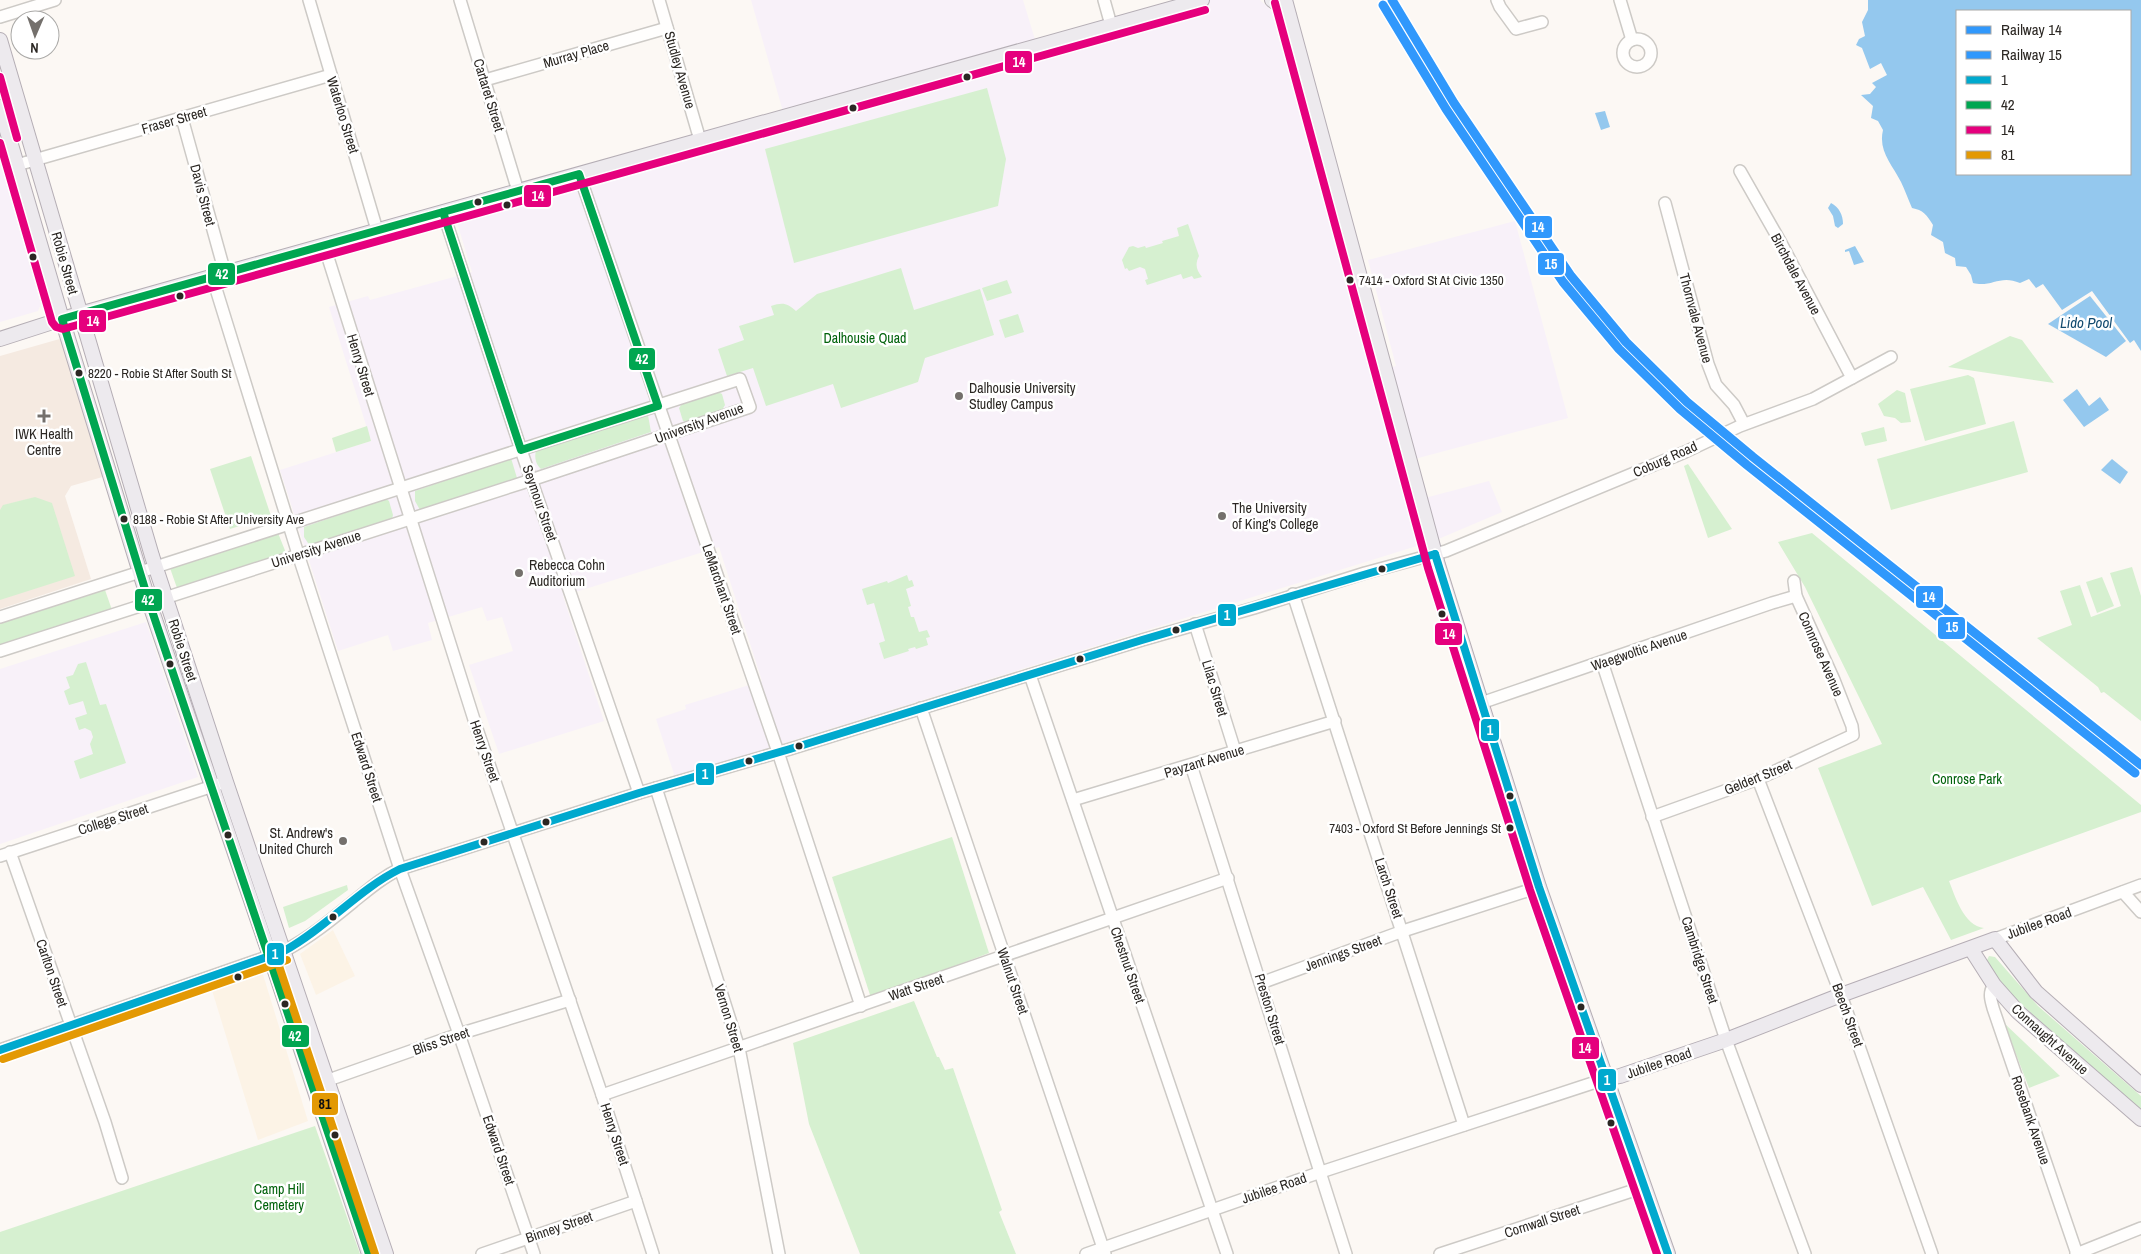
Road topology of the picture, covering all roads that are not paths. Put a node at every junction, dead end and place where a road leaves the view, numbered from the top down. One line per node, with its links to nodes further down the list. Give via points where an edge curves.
1 (55, 0): 11 (street)
2 (308, 0): 18 (street, Waterloo Street)
3 (460, 0): 19 (street, Cartaret Street)
4 (659, 0): 15 (street, Studley Avenue)
5 (1104, 0): 14 (street)
6 (1202, 0): 14 (main road)
7 (1272, 0): 12 (main road)
8 (1285, 0): 12 (main road)
9 (1498, 0): 13 (street, via 1516,29)
10 (1620, 0): 17 (street)
11 (0, 17)
12 (1291, 19): 47 (main road)
13 (1542, 22)
14 (1111, 25): 22 (main road)
15 (668, 28): 19 (street, Murray Place); 22 (street, Studley Avenue)
16 (0, 40): 23 (main road, Robie Street)
17 (1632, 40)
18 (331, 75): 21 (street, Fraser Street); 30 (street, Waterloo Street)
19 (484, 80): 27 (street, Cartaret Street)
20 (0, 107): 24 (main road, Robie Street)
21 (182, 118): 23 (street, Fraser Street); 32 (street, Davis Street)
22 (700, 140): 26 (main road)
23 (34, 160): 24 (street, Fraser Street); 33 (main road, Robie Street)
24 (17, 165): 34 (main road, Robie Street)
25 (1740, 171): 37 (street, Birchdale Avenue)
26 (578, 174): 27 (main road); 38 (street, LeMarchant Street)
27 (518, 191): 29 (main road)
28 (1665, 203): 39 (street, Thornvale Avenue, via 1708,364 1716,385 1734,405)
29 (443, 212): 30 (main road); 41 (street, Seymour Street)
30 (377, 230): 31 (main road)
31 (324, 245): 32 (main road); 43 (street, Henry Street)
32 (218, 275): 33 (main road); 45 (street, Edward Street)
33 (80, 314): 34 (main road); 48 (main road, Robie Street)
34 (62, 319): 35 (main road); 49 (main road, Robie Street)
35 (0, 339)
36 (1891, 357): 37 (street, Coburg Road)
37 (1852, 378): 39 (street, Coburg Road, via 1812,399)
38 (658, 406): 40 (street, LeMarchant Street); 40 (street, University Avenue, via 740,379 750,407); 41 (street, University Avenue)
39 (1742, 425): 47 (street, Coburg Road, via 1685,452)
40 (669, 435): 42 (street, University Avenue); 65 (street, LeMarchant Street)
41 (521, 450): 42 (street, Seymour Street); 43 (street, University Avenue)
42 (532, 480): 44 (street, University Avenue); 71 (street, Seymour Street)
43 (400, 489): 44 (street, Henry Street); 45 (street, University Avenue)
44 (409, 519): 46 (street, University Avenue); 74 (street, Henry Street)
45 (288, 525): 46 (street, Edward Street); 48 (street, University Avenue)
46 (298, 554): 53 (street, University Avenue); 76 (street, Edward Street)
47 (1435, 554): 51 (street, Coburg Road); 60 (main road)
48 (156, 566): 49 (street, University Avenue); 53 (main road, Robie Street)
49 (140, 572): 54 (main road, Robie Street); 55 (street, University Avenue)
50 (1794, 581): 52 (street, Connrose Avenue)
51 (1293, 594): 56 (street, Coburg Road); 62 (street, Larch Street)
52 (1796, 596): 58 (street, Waegwoltic Avenue); 63 (street, Connrose Avenue)
53 (166, 597): 54 (street, University Avenue); 68 (main road, Robie Street)
54 (149, 602): 57 (street, University Avenue); 69 (main road, Robie Street)
55 (0, 616)
56 (1195, 624): 59 (street, Coburg Road); 64 (street, Lilac Street)
57 (0, 651)
58 (1602, 662): 60 (street, Waegwoltic Avenue); 73 (street, Cambridge Street)
59 (1030, 675): 61 (street, Coburg Road); 72 (street, Chestnut Street)
60 (1481, 704): 79 (main road)
61 (920, 708): 65 (street, Coburg Road); 88 (street, Walnut Street)
62 (1335, 721): 64 (street, Payzant Avenue); 83 (street, Larch Street)
63 (1852, 726): 67 (street, Geldert Street, via 1854,731 1850,738)
64 (1234, 751): 66 (street, Payzant Avenue)
65 (778, 752): 70 (street, Coburg Road); 93 (street, LeMarchant Street)
66 (1191, 765): 72 (street, Payzant Avenue); 77 (street, Preston Street)
67 (1758, 778): 73 (street, Geldert Street); 91 (street, Beech Street)
68 (226, 782): 69 (street, College Street); 86 (main road, Robie Street)
69 (211, 787): 75 (street, College Street); 87 (main road, Robie Street)
70 (656, 788): 71 (street, Coburg Road); 97 (street, Vernon Street)
71 (639, 793): 74 (street, Coburg Road)
72 (1072, 800): 82 (street, Chestnut Street)
73 (1652, 817): 96 (street, Cambridge Street)
74 (513, 833): 76 (street, Coburg Road); 92 (street, Henry Street)
75 (5, 854): 94 (street, Carlton Street)
76 (400, 869): 86 (street, Coburg Road, via 386,875 331,920); 95 (street, Edward Street)
77 (1228, 878): 82 (street, Watt Street); 89 (street, Preston Street)
78 (2141, 885): 80 (street, Jubilee Road)
79 (1539, 888): 83 (street, Jennings Street); 99 (main road)
80 (2123, 892): 81 (street); 84 (street, Jubilee Road)
81 (2141, 912)
82 (1113, 918): 88 (street, Watt Street); 110 (street, Chestnut Street)
83 (1403, 932): 89 (street, Jennings Street); 105 (street, Larch Street)
84 (1995, 940): 85 (main road, Jubilee Road); 101 (main road, Connaught Avenue, via 2036,992)
85 (1971, 949): 90 (main road, Connaught Avenue); 91 (main road, Jubilee Road)
86 (284, 952): 87 (street, Coburg Road); 100 (main road, Robie Street)
87 (270, 956): 94 (street, Coburg Road); 102 (main road, Robie Street)
88 (1004, 956): 93 (street, Watt Street); 113 (street, Walnut Street)
89 (1261, 983): 106 (street, Preston Street)
90 (1994, 985): 104 (main road, Connaught Avenue, via 2053,1044); 127 (street, Rosebank Avenue, via 1990,990 1993,1008)
91 (1841, 995): 96 (main road, Jubilee Road); 126 (street, Beech Street)
92 (570, 1000): 95 (street, Bliss Street); 103 (street, Henry Street)
93 (861, 1006): 97 (street, Watt Street)
94 (70, 1026): 98 (street, Coburg Road); 107 (street, Carlton Street)
95 (460, 1034): 100 (street, Bliss Street); 112 (street, Edward Street)
96 (1726, 1040): 99 (main road, Jubilee Road); 125 (street, Cambridge Street)
97 (739, 1048): 103 (street, Watt Street); 119 (street, Vernon Street)
98 (0, 1050)
99 (1605, 1079): 105 (street, Jubilee Road); 108 (main road)
100 (328, 1081): 102 (street, Bliss Street); 115 (main road, Robie Street)
101 (2141, 1085)
102 (313, 1086): 114 (main road, Robie Street)
103 (602, 1095): 109 (street, Henry Street)
104 (2141, 1119)
105 (1464, 1124): 106 (street, Jubilee Road)
106 (1321, 1172): 110 (street, Jubilee Road); 122 (street, Preston Street)
107 (122, 1178)
108 (1644, 1187): 123 (street, Cornwall Street); 124 (main road)
109 (636, 1201): 112 (street, Binney Street); 118 (street, Henry Street)
110 (1212, 1209): 113 (street, Jubilee Road); 121 (street, Chestnut Street)
111 (2141, 1228): 127 (street)
112 (529, 1238): 116 (street, Binney Street); 117 (street, Edward Street)
113 (1104, 1251): 120 (street, Jubilee Road)
114 (369, 1254)
115 (386, 1254)
116 (482, 1254)
117 (534, 1254)
118 (653, 1254)
119 (779, 1254)
120 (1086, 1254)
121 (1228, 1254)
122 (1346, 1254)
123 (1440, 1254)
124 (1668, 1254)
125 (1805, 1254)
126 (1932, 1254)
127 (2077, 1254)

